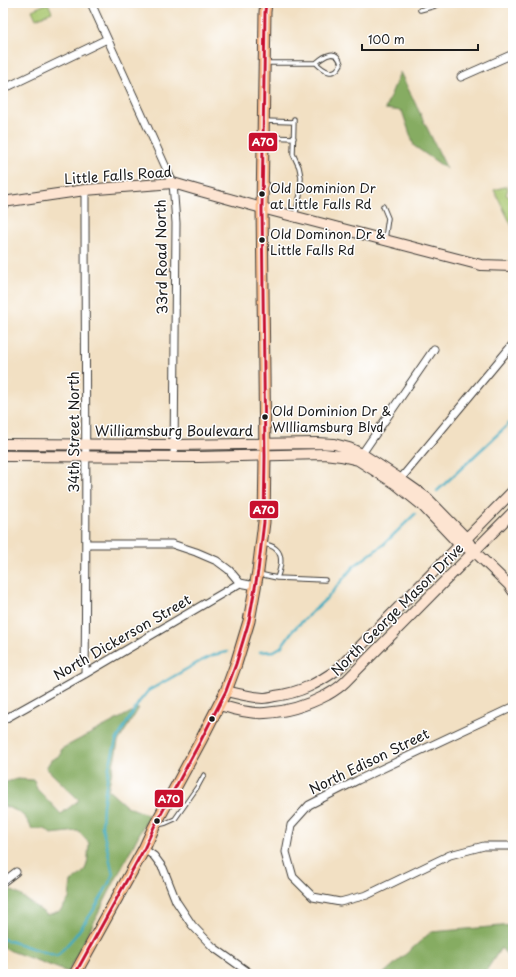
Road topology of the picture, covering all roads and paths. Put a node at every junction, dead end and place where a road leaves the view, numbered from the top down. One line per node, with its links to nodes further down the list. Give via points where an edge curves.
1 (91, 3): 5 (street, 33rd Road North)
2 (266, 3): 7 (main road)
3 (440, 3): 4 (lane)
4 (420, 10)
5 (107, 39): 10 (street); 14 (street, 33rd Road North)
6 (513, 54): 9 (street)
7 (264, 63): 8 (lane); 11 (main road)
8 (316, 63): 8 (lane, via 322,69 334,72 341,64 340,58 330,54)
9 (462, 77)
10 (3, 89)
11 (263, 121): 12 (main road); 13 (lane, via 294,121)
12 (263, 137): 13 (lane); 18 (main road)
13 (294, 138): 19 (lane, via 293,154 301,177)
14 (173, 182): 15 (street, Little Falls Road); 18 (street, Little Falls Road); 27 (street, 33rd Road North, via 176,223)
15 (86, 190): 16 (street, Little Falls Road); 25 (street, 34th Street North)
16 (3, 202)
17 (383, 206): 20 (lane, via 388,218)
18 (262, 208): 19 (street, Little Falls Road); 26 (main road)
19 (295, 217): 20 (street, Little Falls Road)
20 (384, 240): 21 (street, Little Falls Road, via 481,265)
21 (513, 266)
22 (513, 344): 33 (street)
23 (434, 349): 32 (street)
24 (3, 444): 25 (street, Williamsburg Boulevard)
25 (85, 444): 27 (street, Williamsburg Boulevard); 30 (street, 34th Street North)
26 (265, 444): 27 (street, Williamsburg Boulevard); 29 (main road); 32 (street, Williamsburg Boulevard, via 334,444 349,448)
27 (174, 445): 31 (street, 33rd Road North)
28 (3, 456): 30 (street, Williamsburg Boulevard)
29 (265, 456): 31 (street, Williamsburg Boulevard); 32 (street, Williamsburg Boulevard, via 324,454); 37 (main road, via 264,522)
30 (86, 457): 31 (street, Williamsburg Boulevard); 38 (street, 34th Street North)
31 (174, 457)
32 (360, 457): 33 (street, Williamsburg Boulevard)
33 (398, 482): 36 (street, Williamsburg Boulevard, via 427,498)
34 (513, 491): 36 (street, North George Mason Drive)
35 (513, 512): 39 (street, North George Mason Drive)
36 (463, 541): 39 (street, Williamsburg Boulevard); 47 (street, North George Mason Drive, via 338,669 321,681 286,695 264,698)
37 (261, 543): 40 (main road); 41 (lane, via 270,545 280,553 281,569)
38 (86, 544): 43 (street, via 172,544 217,562 229,570); 46 (street, 34th Street North)
39 (474, 551): 45 (street, Williamsburg Boulevard); 48 (street, North George Mason Drive, via 346,682 329,694 295,708 264,713)
40 (257, 574): 41 (lane); 44 (main road)
41 (277, 578): 42 (lane)
42 (326, 580)
43 (240, 583): 44 (street); 46 (street, North Dickerson Street)
44 (255, 586): 47 (main road, via 249,621)
45 (513, 591)
46 (85, 674): 50 (street, North Dickerson Street)
47 (226, 691): 48 (main road)
48 (219, 706): 52 (main road)
49 (513, 707): 53 (street, North Edison Street, via 308,805 291,825 286,852 293,877 314,897 340,902 367,895 450,855 484,846)
50 (3, 720)
51 (204, 775): 52 (lane, via 175,818)
52 (155, 825): 54 (main road)
53 (513, 846)
54 (144, 849): 57 (main road); 58 (street, via 154,856 163,868 176,901 192,925 213,947)
55 (16, 872): 56 (street)
56 (3, 882)
57 (75, 974)
58 (251, 974)

